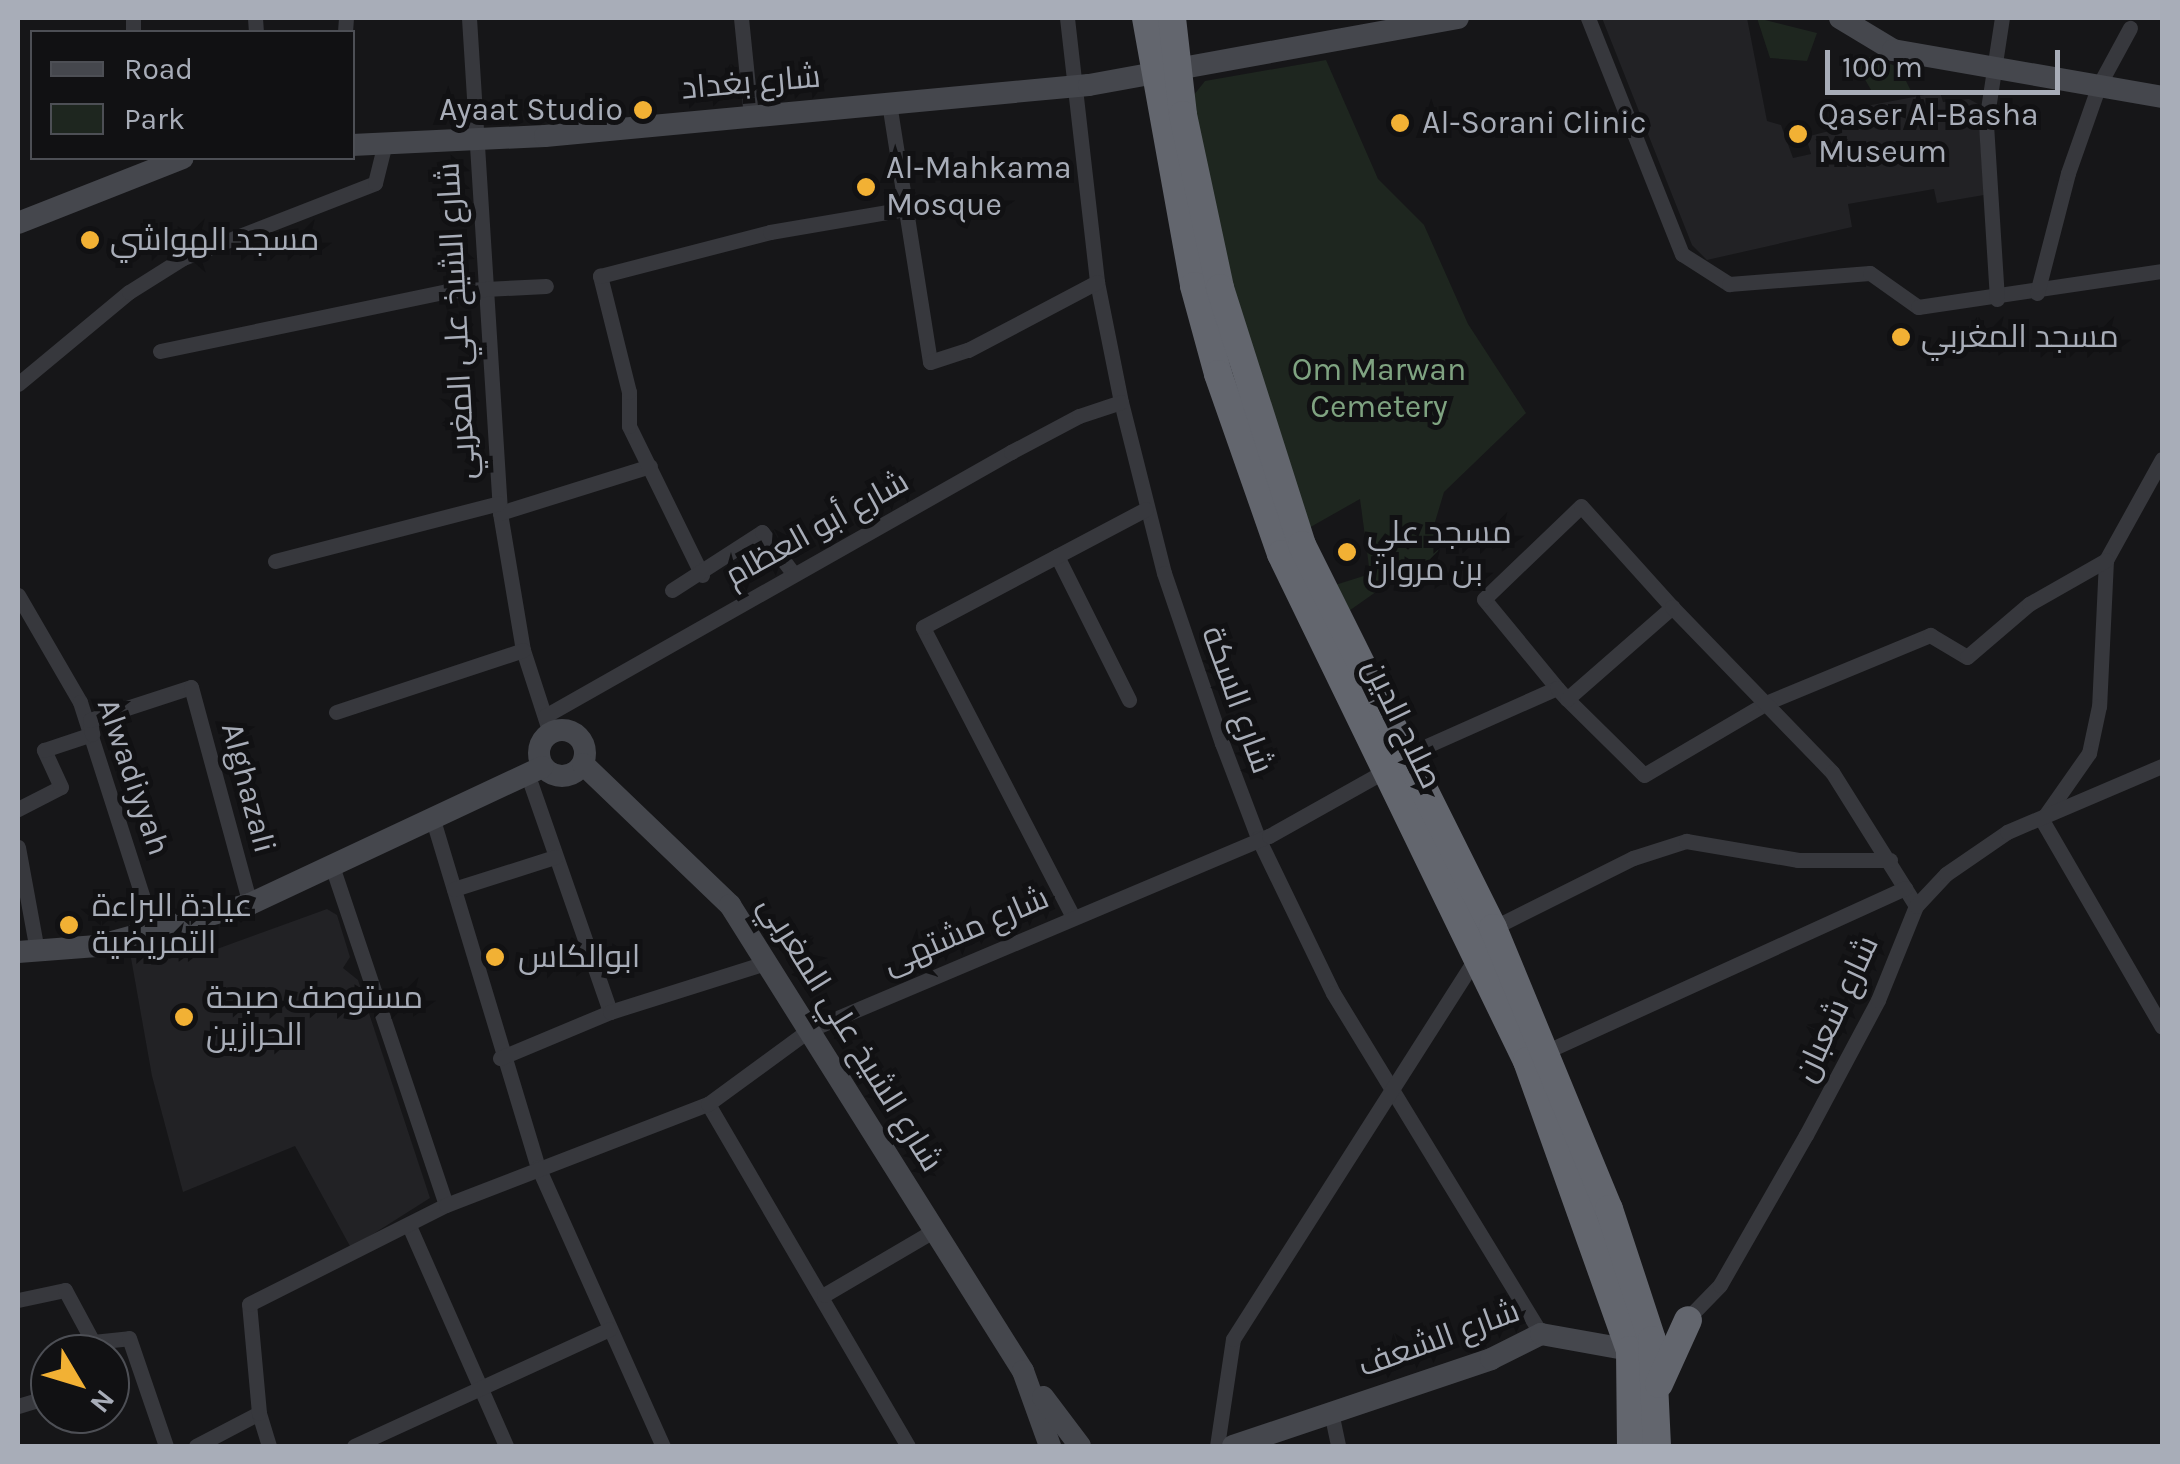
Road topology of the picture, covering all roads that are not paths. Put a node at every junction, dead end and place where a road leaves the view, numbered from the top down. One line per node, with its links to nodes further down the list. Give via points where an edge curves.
1 (468, 18): 18 (street, شارع الشيخ علي المغربي)
2 (741, 18): 17 (street)
3 (1067, 18): 13 (street, شارع السكة)
4 (1146, 18): 12 (highway, صلاح الدين)
5 (1172, 18): 12 (highway, صلاح الدين)
6 (1458, 18): 12 (street, شارع بغداد)
7 (1588, 18): 29 (street, via 1682,254 1701,269 1728,284 1870,273 1918,307)
8 (1840, 18): 11 (street, via 1893,50)
9 (2002, 18): 11 (street)
10 (2130, 28): 14 (street)
11 (1993, 67): 14 (street); 29 (street, via 1986,177)
12 (1165, 70): 13 (street, شارع بغداد); 52 (highway, صلاح الدين, via 1194,286 1218,374 1282,554)
13 (1075, 84): 16 (street, شارع بغداد); 25 (street, شارع السكة)
14 (2099, 85): 15 (street); 28 (street)
15 (2162, 96)
16 (890, 104): 17 (street, شارع بغداد); 22 (street)
17 (751, 116): 18 (street, شارع بغداد)
18 (480, 140): 20 (street, شارع بغداد); 27 (street, شارع الشيخ علي المغربي)
19 (355, 145): 20 (street, شارع بغداد)
20 (384, 146): 31 (street, via 376,183 184,258 128,292)
21 (177, 160): 23 (street)
22 (904, 209): 25 (street, via 930,362 968,350); 34 (street, via 770,232 600,276 629,392 629,426)
23 (18, 223)
24 (2162, 270): 28 (street)
25 (1097, 282): 32 (street, شارع السكة)
26 (546, 286): 27 (street)
27 (489, 289): 30 (street, via 352,308); 35 (street, شارع الشيخ علي المغربي)
28 (2036, 293): 29 (street)
29 (1998, 299)
30 (160, 351)
31 (18, 384)
32 (1121, 402): 36 (street, شارع السكة); 40 (street, شارع أبو العظام, via 1079,416)
33 (2162, 460): 38 (street)
34 (650, 466): 35 (street); 41 (street)
35 (500, 508): 39 (street); 45 (street, شارع الشيخ علي المغربي)
36 (1146, 508): 37 (street); 59 (street, شارع السكة)
37 (1057, 556): 47 (street); 68 (street, via 923,627)
38 (2106, 560): 48 (street, via 2029,604 1967,658 1930,635); 58 (street, via 2099,706 2089,753)
39 (274, 561)
40 (793, 574): 41 (street, via 762,532); 50 (street, شارع أبو العظام)
41 (702, 575): 42 (street)
42 (672, 590)
43 (18, 595): 51 (street, Alwadiyyah)
44 (1672, 607): 46 (street, شارع مشتهى); 46 (street, via 1580,506 1484,599); 48 (street)
45 (523, 650): 49 (street); 50 (street, شارع الشيخ علي المغربي)
46 (1562, 694): 48 (street, via 1644,775); 52 (street, شارع مشتهى)
47 (1128, 700)
48 (1766, 703): 62 (street, via 1832,772)
49 (336, 712)
50 (547, 724): 53 (street, شارع الشيخ علي المغربي, via 578,736); 55 (street)
51 (92, 734): 56 (street, via 44,750 61,787); 66 (street, Alghazali, via 90,720 192,687); 70 (street, Alwadiyyah)
52 (1395, 763): 59 (street, شارع مشتهى); 69 (highway, صلاح الدين); 72 (highway, صلاح الدين)
53 (583, 764): 55 (street, via 564,776); 73 (street, شارع الشيخ علي المغربي, via 730,905)
54 (2162, 766): 58 (street, شارع شعبان)
55 (535, 770): 57 (street); 61 (street)
56 (18, 808)
57 (433, 820): 63 (street); 65 (street)
58 (2042, 820): 67 (street, شارع شعبان, via 2006,832 1946,874); 75 (street)
59 (1258, 838): 68 (street, شارع مشتهى); 79 (street, شارع السكة)
60 (18, 846): 71 (street)
61 (555, 856): 65 (street); 74 (street)
62 (1890, 860): 64 (street); 69 (street, via 1798,860 1686,841 1633,858)
63 (333, 869): 66 (street); 82 (street)
64 (1904, 888): 67 (street); 77 (street)
65 (454, 890): 78 (street)
66 (250, 904): 70 (street)
67 (1916, 906): 87 (street, شارع شعبان, via 1878,1000 1807,1134 1720,1285)
68 (1072, 915): 76 (street, شارع مشتهى)
69 (1494, 928): 77 (highway, صلاح الدين)
70 (154, 932): 71 (street)
71 (27, 952)
72 (1476, 957): 79 (street); 90 (highway, صلاح الدين, via 1528,1061)
73 (765, 964): 74 (street); 76 (street, شارع الشيخ علي المغربي)
74 (610, 1012): 78 (street)
75 (2162, 1027)
76 (810, 1030): 80 (street, شارع مشتهى); 84 (street, شارع الشيخ علي المغربي)
77 (1543, 1052): 90 (highway, صلاح الدين, via 1608,1209)
78 (500, 1058): 81 (street)
79 (1388, 1087): 89 (street, شارع السكة); 105 (street, via 1314,1218 1232,1339)
80 (708, 1104): 81 (street, شارع مشتهى); 85 (street)
81 (538, 1168): 82 (street, شارع مشتهى); 88 (street)
82 (446, 1206): 83 (street, شارع مشتهى)
83 (410, 1228): 92 (street); 95 (street, شارع مشتهى, via 249,1304)
84 (935, 1230): 85 (street); 91 (street, شارع الشيخ علي المغربي)
85 (824, 1295): 102 (street)
86 (18, 1300): 96 (street, via 65,1290 93,1342 129,1338)
87 (1688, 1320): 90 (street, شارع شعبان); 93 (highway)
88 (609, 1329): 92 (street); 101 (street)
89 (1541, 1334): 90 (street, شارع الشعف); 94 (street, شارع الشعف, via 1491,1359)
90 (1641, 1345): 93 (highway, صلاح الدين); 109 (highway, صلاح الدين)
91 (1023, 1371): 103 (street, شارع الشيخ علي المغربي); 104 (street, شارع الشيخ علي المغربي)
92 (482, 1393): 99 (street); 100 (street)
93 (1656, 1395): 110 (highway, صلاح الدين)
94 (1331, 1412): 106 (street, شارع الشعف); 107 (street, شارع الشعف); 108 (street)
95 (259, 1413): 97 (street); 98 (street)
96 (166, 1446)
97 (196, 1446)
98 (269, 1446)
99 (354, 1446)
100 (506, 1446)
101 (663, 1446)
102 (908, 1446)
103 (1050, 1446)
104 (1080, 1446)
105 (1218, 1446)
106 (1233, 1446)
107 (1270, 1446)
108 (1338, 1446)
109 (1631, 1446)
110 (1656, 1446)

